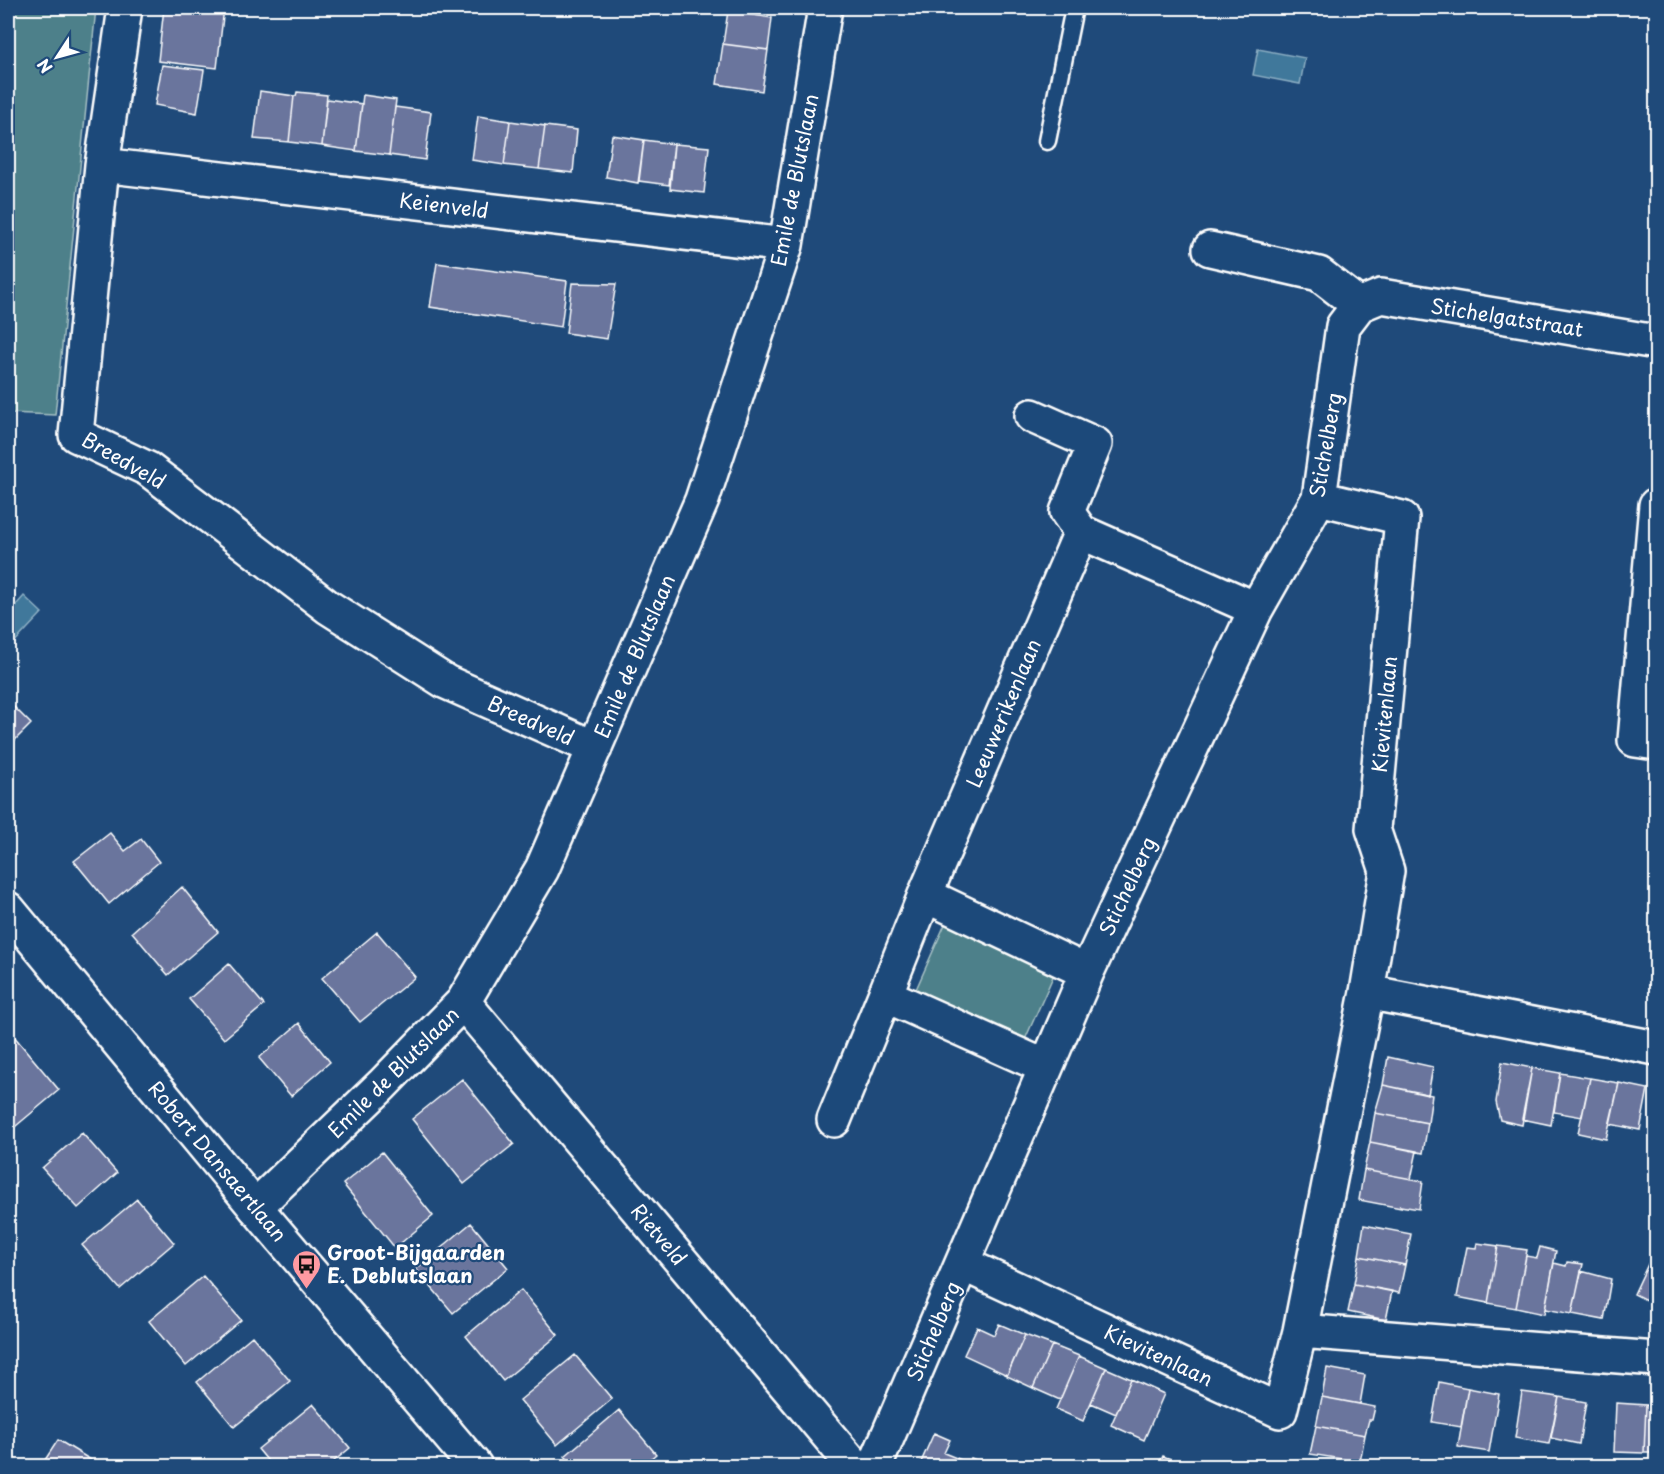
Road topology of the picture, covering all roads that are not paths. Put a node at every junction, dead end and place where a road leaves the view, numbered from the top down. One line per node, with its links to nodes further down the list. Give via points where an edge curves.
1 (125, 8): 5 (street, Breedveld)
2 (825, 8): 6 (street, Emile de Blutslaan)
3 (1074, 8): 4 (lane)
4 (1047, 141)
5 (102, 165): 6 (street, Keienveld); 16 (street, Breedveld, via 76,435 148,469 328,607 446,682)
6 (786, 245): 16 (street, Emile de Blutslaan, via 702,500)
7 (1210, 249): 8 (street, via 1319,274)
8 (1359, 305): 9 (street, Stichelgatstraat, via 1381,296); 11 (street, Stichelberg, via 1343,326)
9 (1656, 342)
10 (1032, 416): 13 (street, via 1095,444 1067,512)
11 (1320, 498): 14 (street, Stichelberg); 20 (street, Kievitenlaan, via 1402,518 1373,829 1387,871)
12 (1656, 505): 15 (street, via 1635,740)
13 (1081, 532): 14 (street); 17 (street, Leeuwerikenlaan)
14 (1256, 609): 19 (street, Stichelberg)
15 (1656, 744)
16 (595, 748): 22 (street, Emile de Blutslaan, via 542,869)
17 (925, 895): 19 (street); 21 (street, Leeuwerikenlaan)
18 (8, 909): 26 (street, Robert Dansaertlaan)
19 (1087, 972): 24 (street, Stichelberg)
20 (1367, 992): 23 (street); 28 (street, Kievitenlaan)
21 (885, 995): 24 (street); 25 (street, Leeuwerikenlaan)
22 (463, 1002): 26 (street, Emile de Blutslaan); 31 (street, Rietveld)
23 (1656, 1048)
24 (1046, 1067): 27 (street, Stichelberg)
25 (834, 1120)
26 (255, 1207): 30 (street, Robert Dansaertlaan)
27 (963, 1264): 28 (street, Kievitenlaan, via 1280,1411); 32 (street, Stichelberg)
28 (1300, 1332): 29 (street)
29 (1656, 1359)
30 (475, 1467)
31 (854, 1467)
32 (875, 1467)

